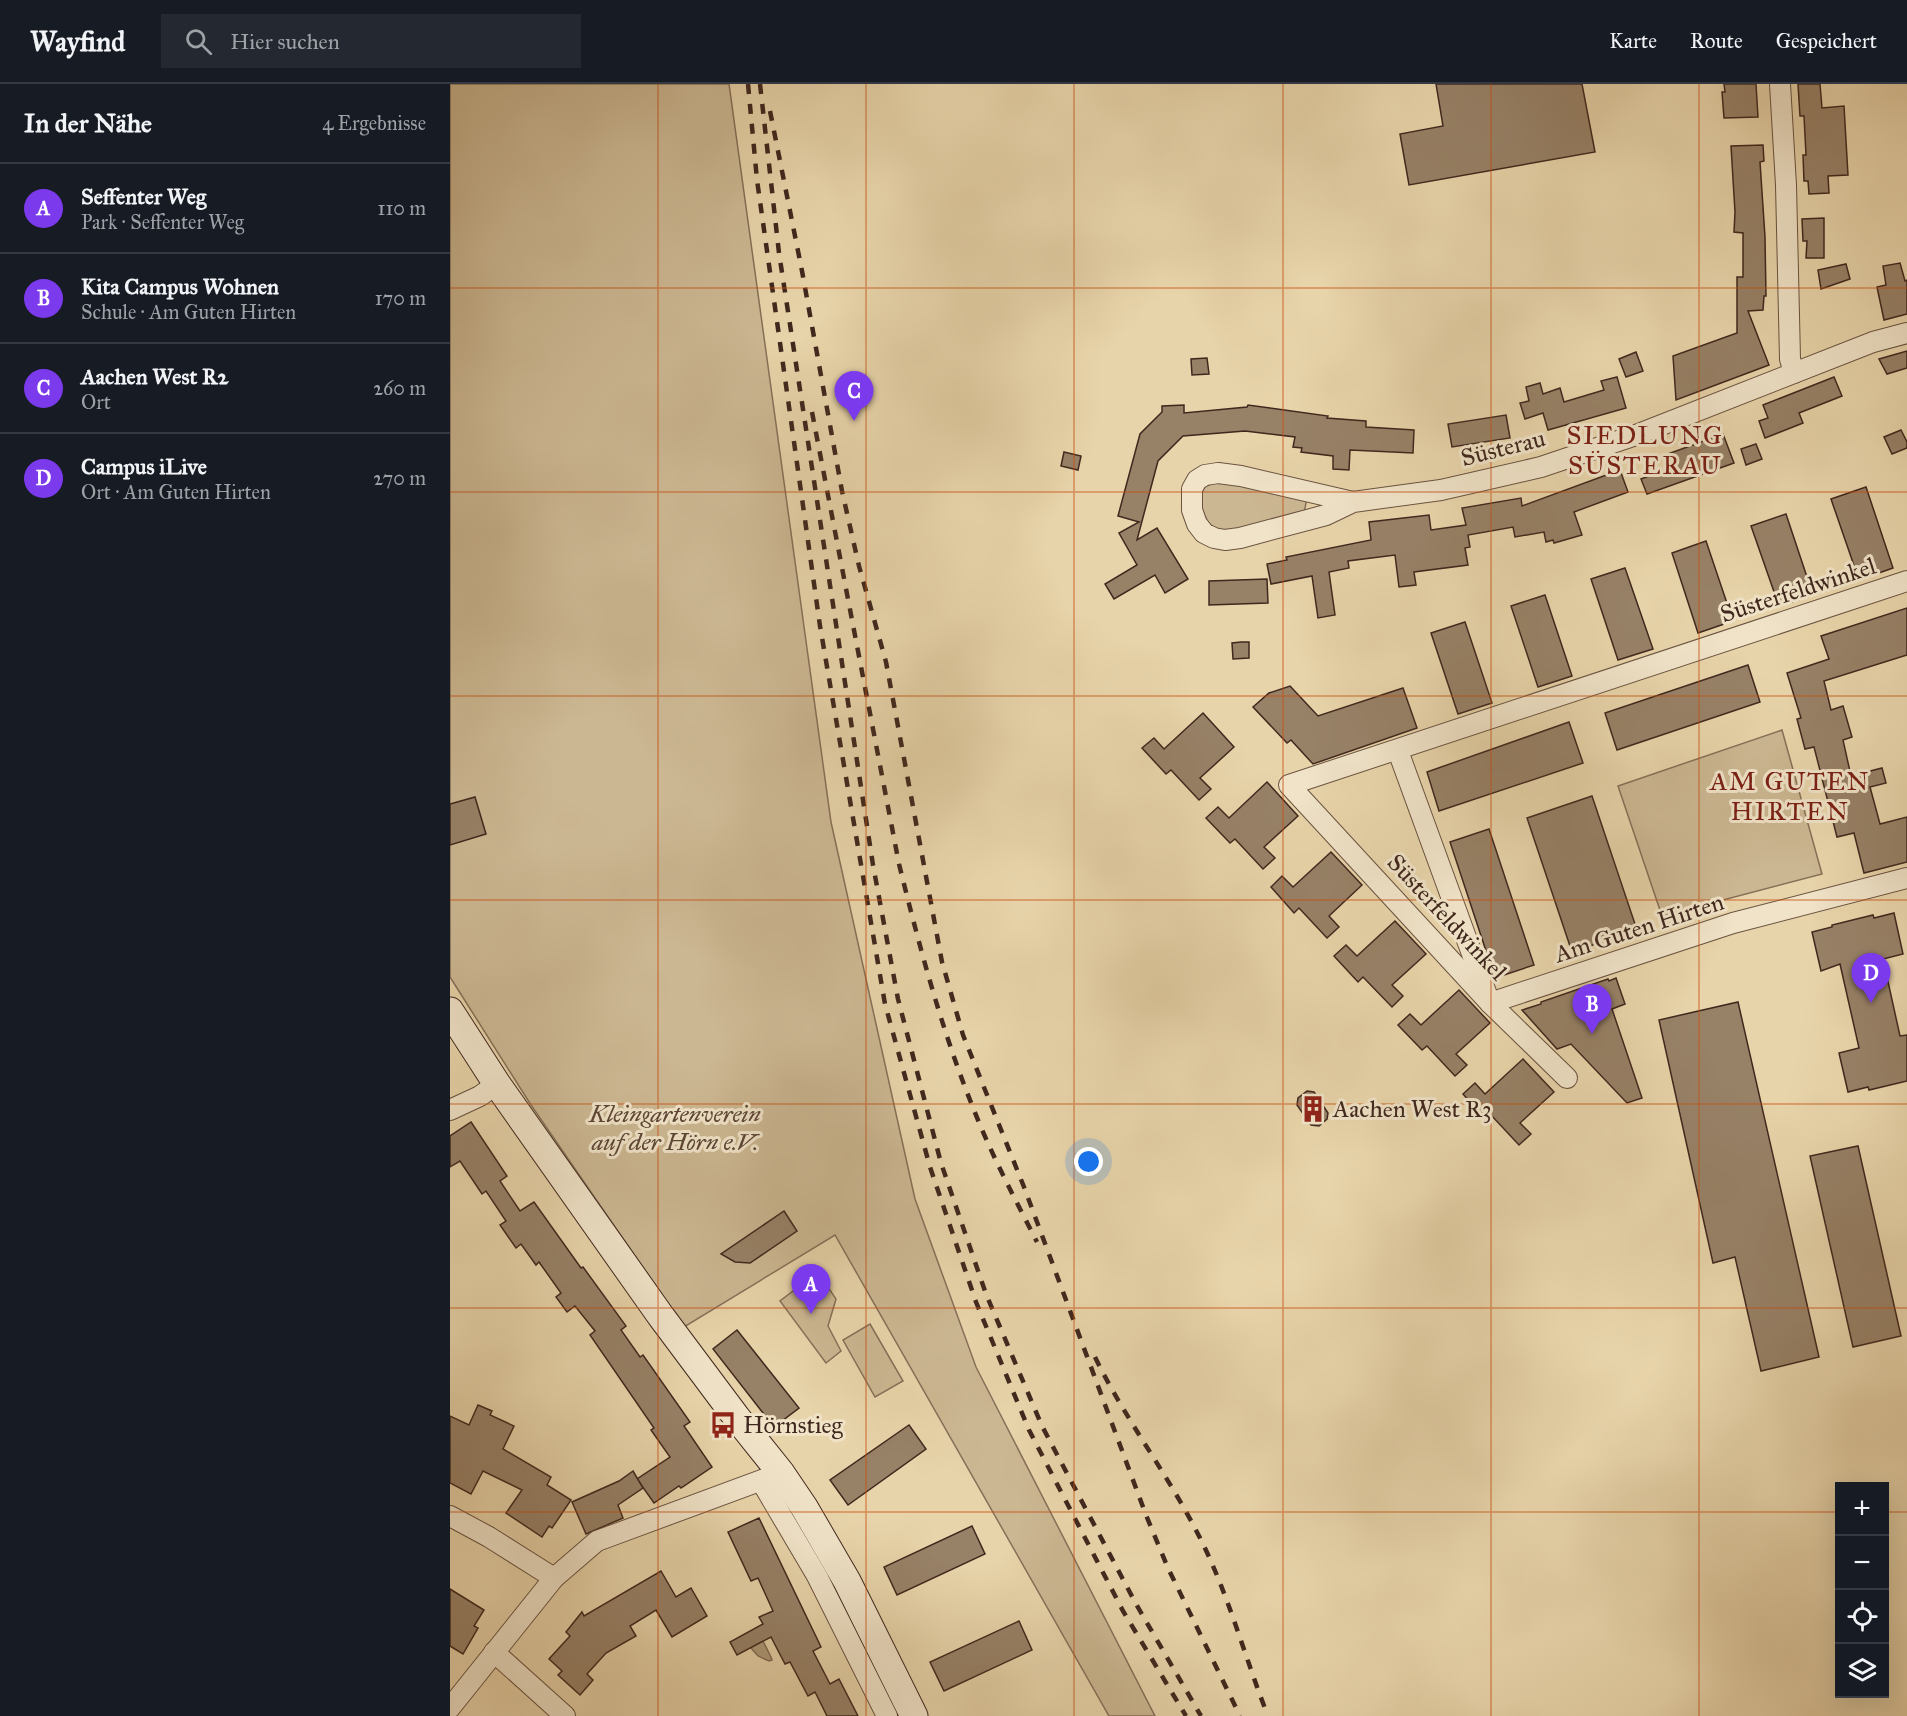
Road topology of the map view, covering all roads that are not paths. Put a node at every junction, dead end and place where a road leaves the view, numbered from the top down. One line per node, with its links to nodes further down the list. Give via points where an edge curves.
1 (1780, 84): 3 (street, via 1790,359)
2 (1907, 333): 3 (street, Süsterau)
3 (1794, 373): 4 (street, Süsterau, via 1636,435 1541,467 1441,490)
4 (1353, 502): 4 (street, Süsterau, via 1218,473 1205,475 1192,489 1197,524 1204,533 1225,540 1326,515)
5 (1907, 581): 6 (street, Süsterfeldwinkel)
6 (1398, 751): 8 (street, Süsterfeldwinkel); 8 (street, Süsterfeldwinkel, via 1289,785)
7 (1907, 878): 8 (street, Am Guten Hirten, via 1733,924)
8 (1490, 1003): 10 (street)
9 (450, 1011): 11 (street)
10 (1567, 1078)
11 (497, 1084): 12 (street); 13 (street)
12 (450, 1110)
13 (771, 1477): 15 (street, via 597,1541); 19 (street); 20 (street, via 804,1507 847,1581)
14 (450, 1516): 15 (street)
15 (554, 1578): 16 (street)
16 (494, 1652): 17 (street); 18 (street)
17 (450, 1708)
18 (565, 1716)
19 (887, 1716)
20 (914, 1716)

